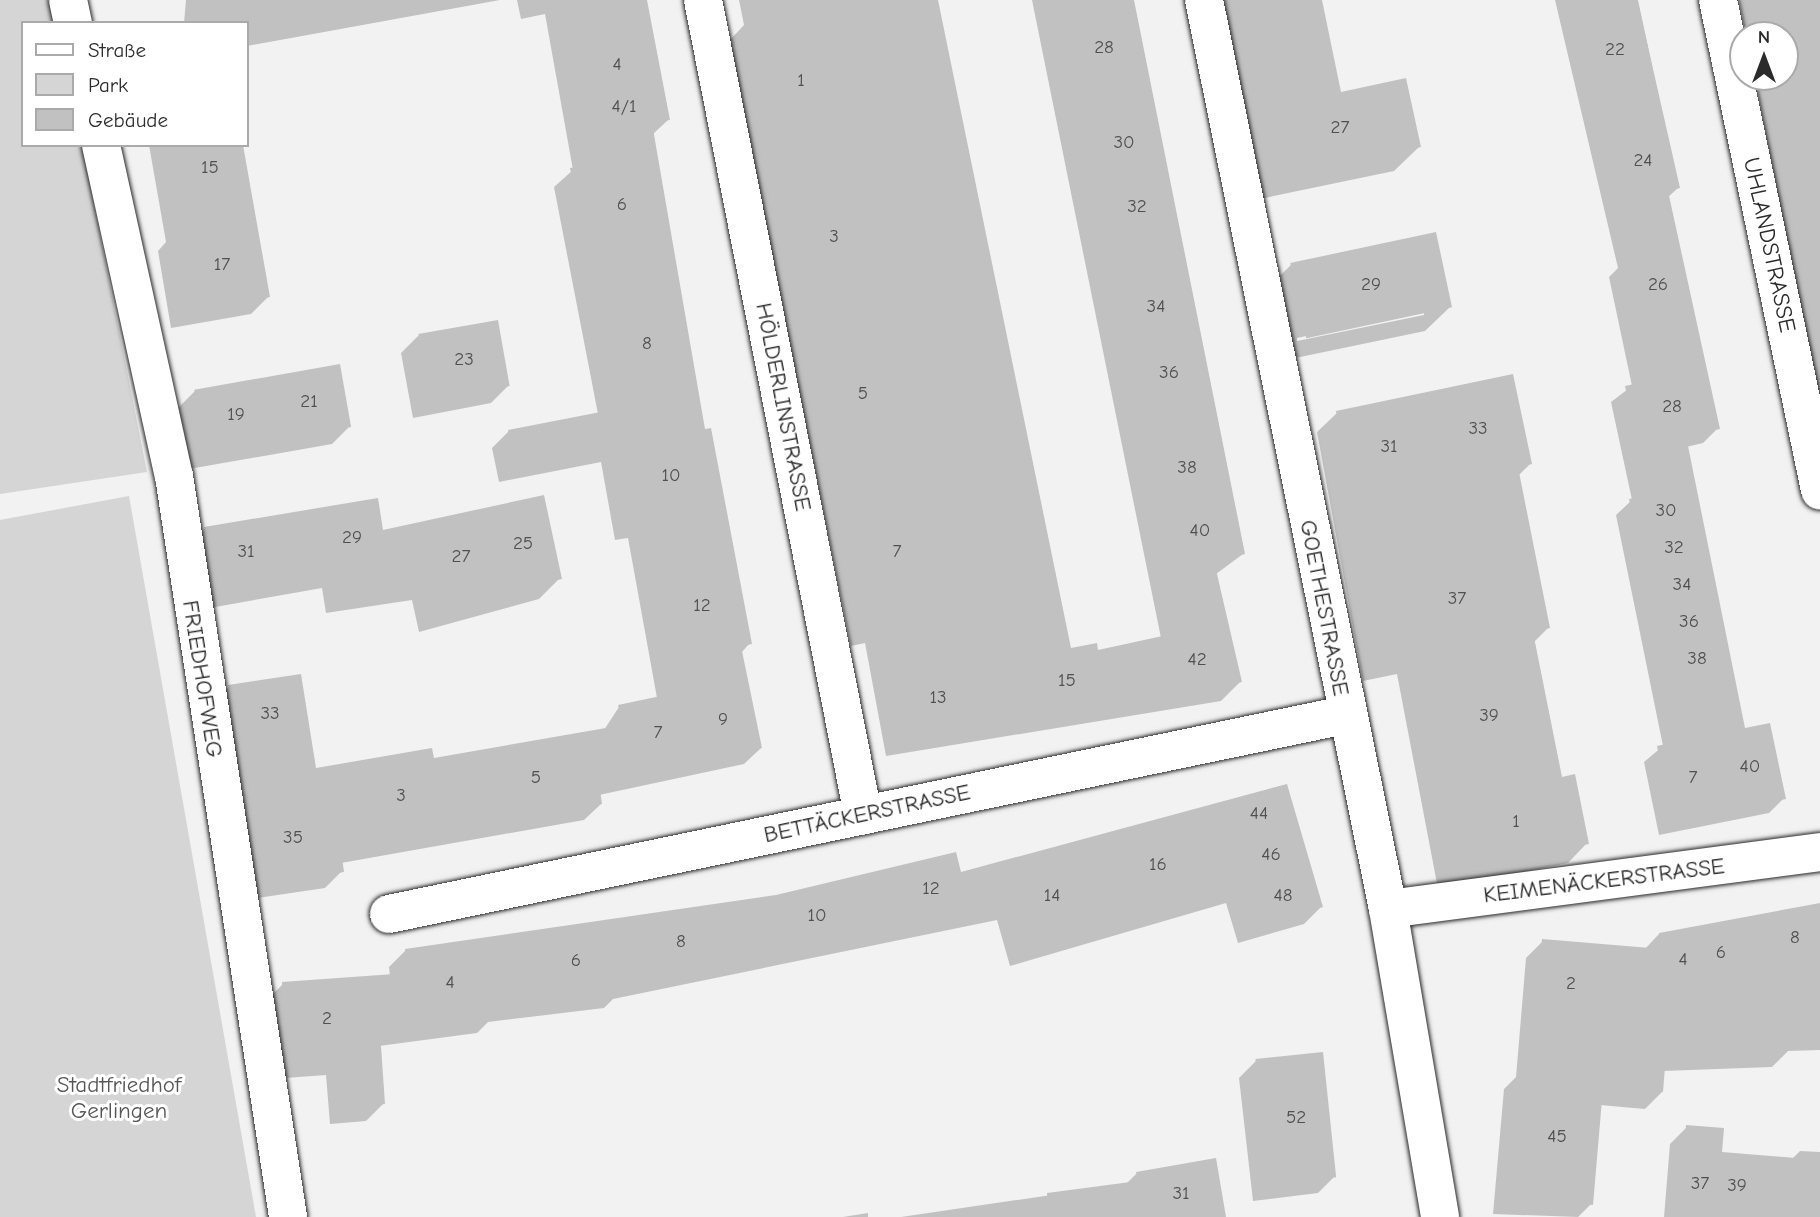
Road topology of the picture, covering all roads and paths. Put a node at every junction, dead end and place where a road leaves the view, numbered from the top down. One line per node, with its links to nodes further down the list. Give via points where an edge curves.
1 (68, 0): 5 (street)
2 (704, 0): 9 (street, HÖLDERLINSTRASSE)
3 (1203, 0): 8 (street, GOETHESTRASSE)
4 (1718, 0): 7 (street, UHLANDSTRASSE)
5 (73, 21)
6 (100, 147): 13 (street, FRIEDHOFWEG, via 174,476)
7 (1820, 490)
8 (1345, 715): 9 (street, BETTÄCKERSTRASSE); 11 (street, GOETHESTRASSE)
9 (863, 815): 12 (street, BETTÄCKERSTRASSE)
10 (1820, 852): 11 (street, KEIMENÄCKERSTRASSE)
11 (1388, 909): 14 (street, GOETHESTRASSE)
12 (389, 914)
13 (288, 1217)
14 (1440, 1217)

